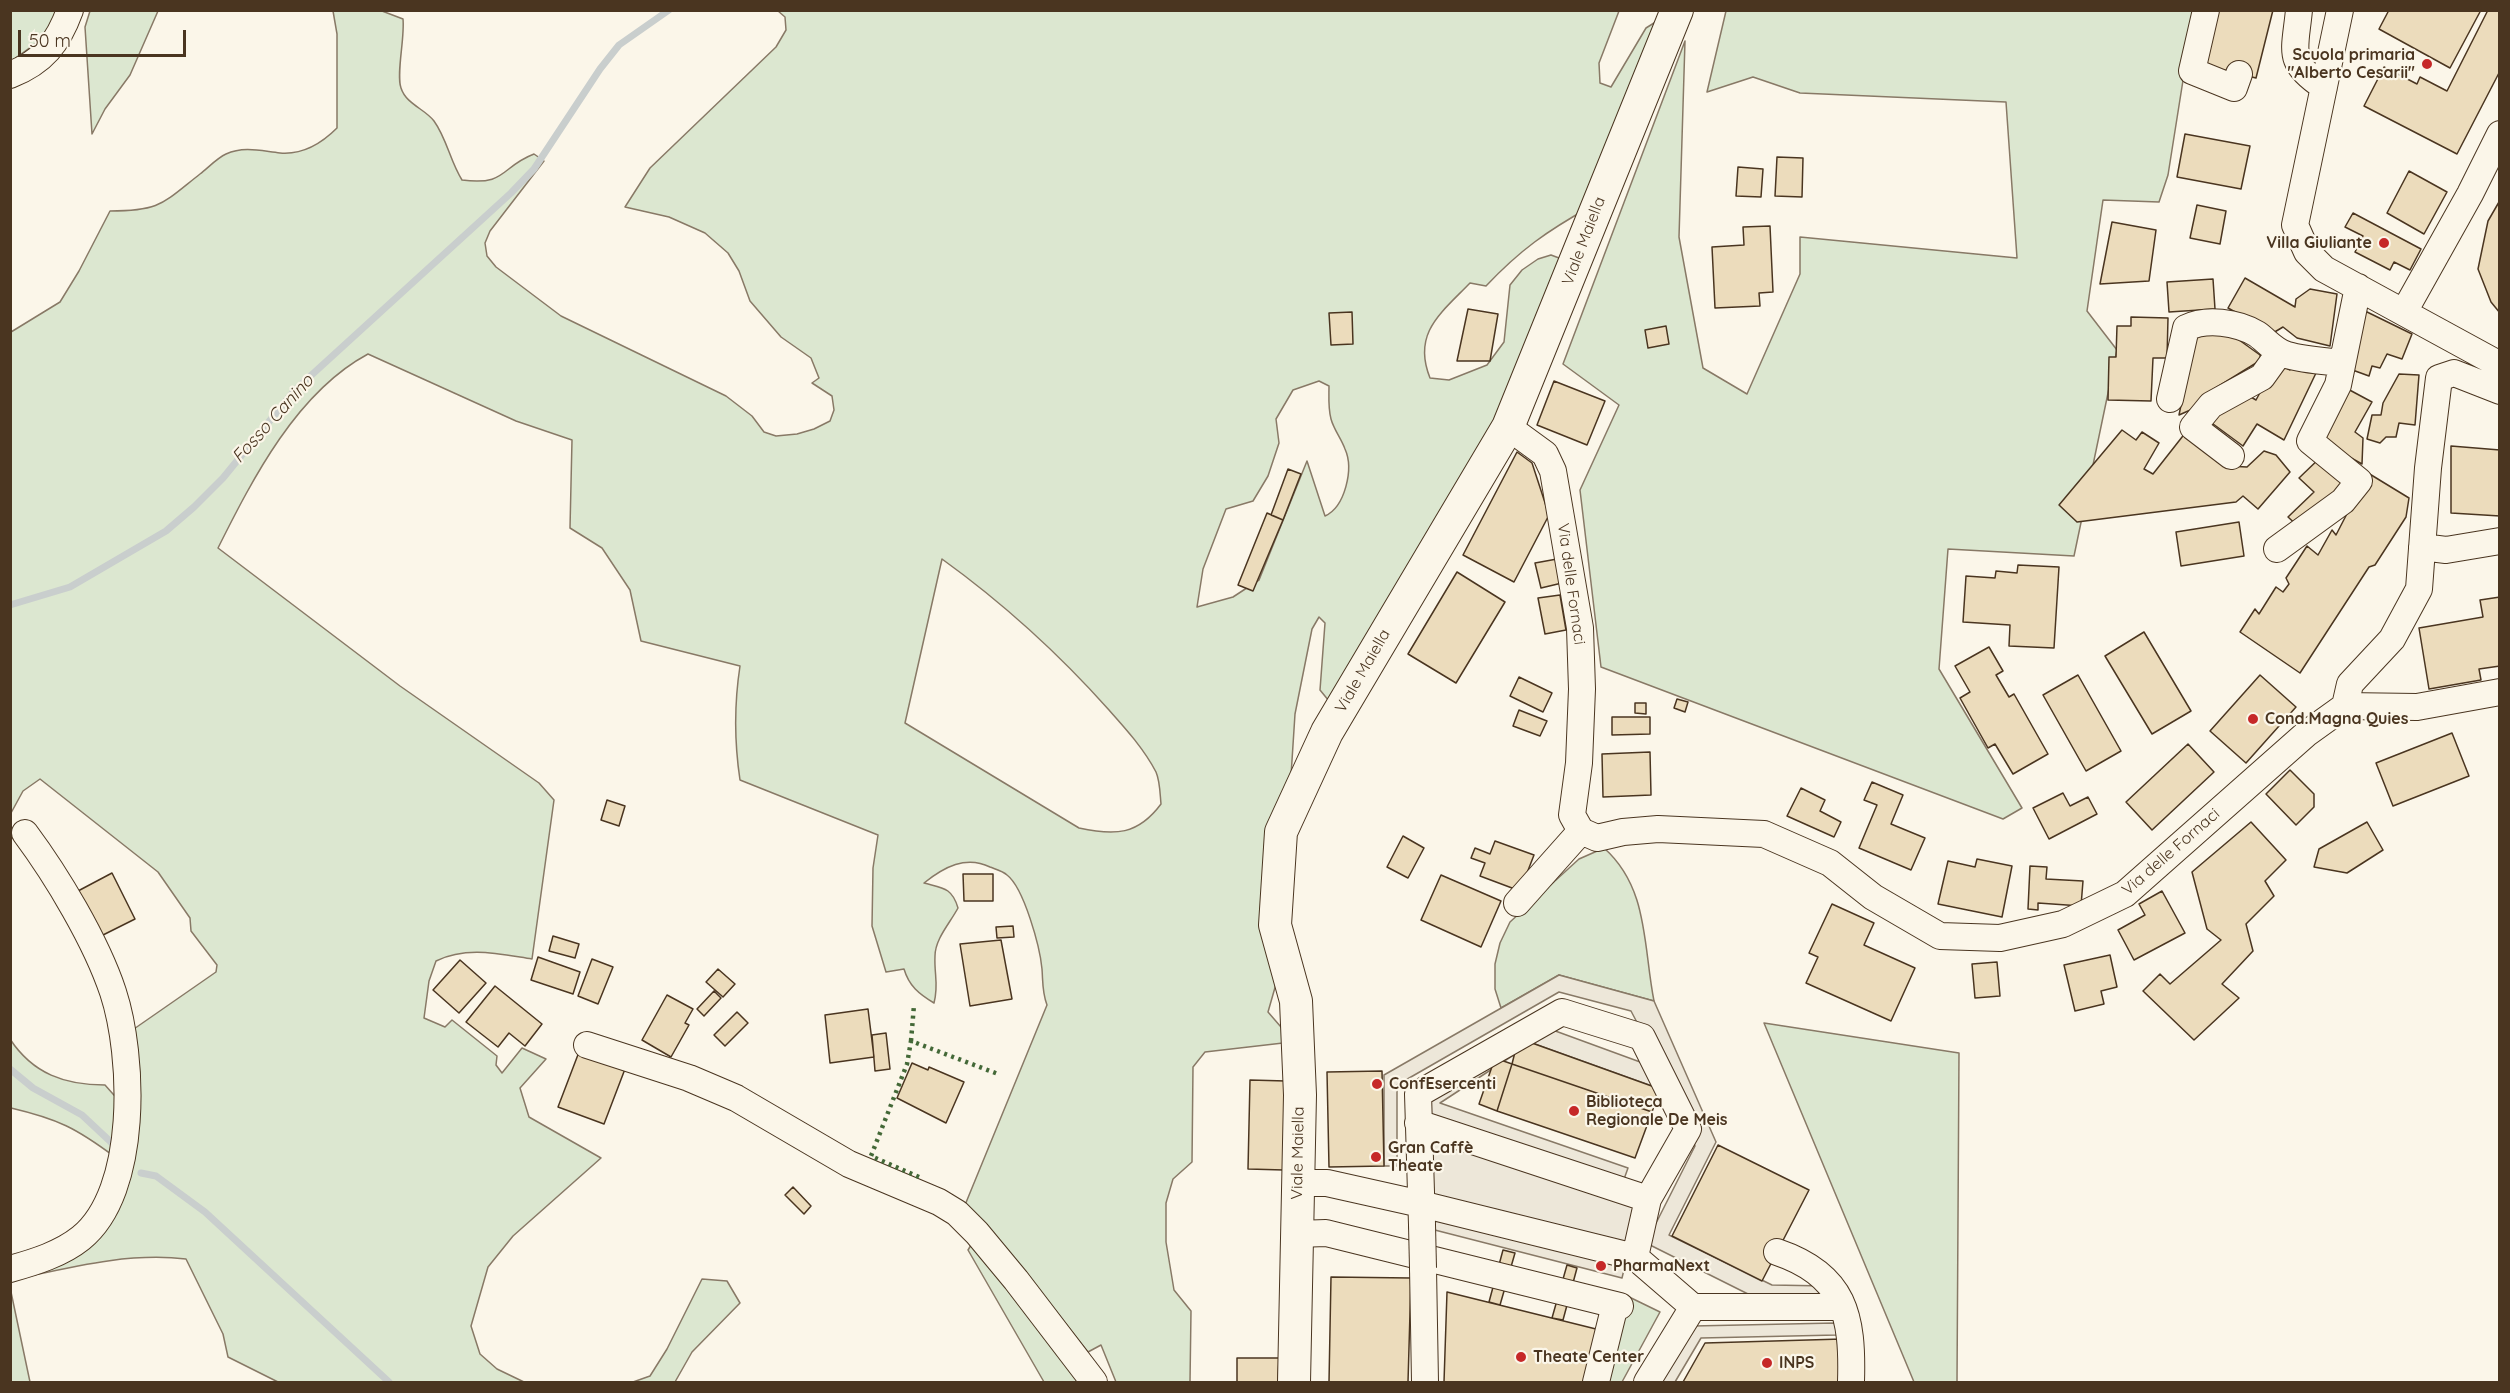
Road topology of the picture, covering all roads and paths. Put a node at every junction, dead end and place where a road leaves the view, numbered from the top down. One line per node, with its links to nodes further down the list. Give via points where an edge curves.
1 (70, 10): 7 (street, via 63,31 47,54)
2 (1677, 10): 17 (main road, Viale Maiella)
3 (2206, 10): 6 (street, via 2192,71 2234,88)
4 (2298, 10): 8 (street, via 2295,57 2303,74)
5 (2340, 10): 8 (street)
6 (2239, 74)
7 (10, 75)
8 (2324, 87): 10 (street, via 2295,225 2307,252 2324,269)
9 (2499, 134): 11 (street)
10 (2358, 287): 11 (street); 13 (street)
11 (2404, 312): 14 (street)
12 (2280, 352): 13 (street); 16 (street, via 2256,334 2200,321 2186,328); 18 (street, via 2262,377 2211,405 2193,426)
13 (2342, 363): 21 (street, via 2338,385 2310,441 2359,481 2343,501)
14 (2499, 365)
15 (2499, 391): 20 (street, via 2454,373 2439,378)
16 (2170, 399)
17 (1508, 427): 24 (street, Via delle Fornaci, via 1545,454 1553,471 1580,628 1579,763 1572,815); 29 (main road, Viale Maiella, via 1327,732 1281,832 1275,925 1296,1001)
18 (2231, 456)
19 (2499, 541): 20 (street, via 2446,550)
20 (2422, 547): 23 (street, via 2419,589 2391,639 2350,684)
21 (2277, 549)
22 (2499, 692): 23 (street, via 2417,707)
23 (2345, 706): 24 (street, Via delle Fornaci, via 2306,734 2125,894 2063,924 2000,938 1940,936 1873,897 1830,863 1764,834 1658,829 1597,838)
24 (1581, 831): 26 (street)
25 (25, 833): 35 (street, via 53,871 112,990 122,1032 127,1130 112,1192 95,1223 65,1249)
26 (1517, 903)
27 (586, 1045): 38 (street, via 689,1078 736,1098 849,1164 957,1213 1010,1272)
28 (1418, 1124): 30 (street); 30 (street, via 1418,1094 1562,1012 1642,1037 1688,1129); 31 (street)
29 (1298, 1183): 31 (street, via 1327,1183); 32 (main road, Viale Maiella)
30 (1648, 1199): 34 (street)
31 (1421, 1214): 34 (street); 40 (street, bridge)
32 (1297, 1234): 39 (main road, Viale Maiella); 41 (street, via 1326,1233 1617,1306)
33 (1778, 1252): 37 (street, via 1798,1259 1826,1277)
34 (1635, 1257): 36 (street)
35 (10, 1269)
36 (1693, 1307): 37 (street); 42 (street)
37 (1842, 1307): 43 (street, via 1851,1341)
38 (1094, 1383)
39 (1294, 1383)
40 (1425, 1383)
41 (1596, 1383)
42 (1647, 1383)
43 (1851, 1383)

